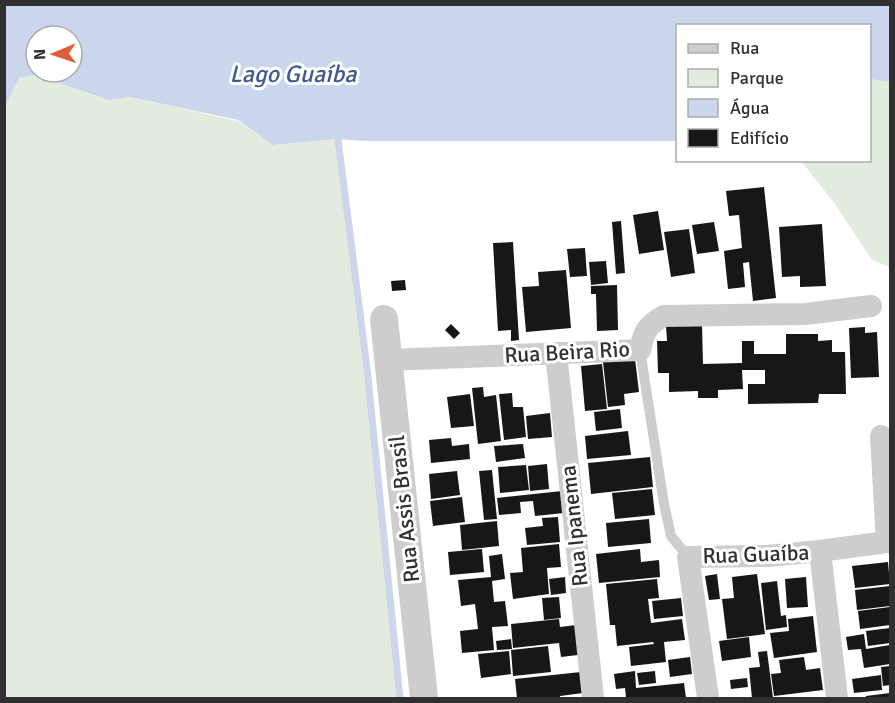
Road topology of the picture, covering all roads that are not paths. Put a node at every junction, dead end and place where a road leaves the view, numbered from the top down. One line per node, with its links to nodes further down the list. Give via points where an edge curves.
1 (871, 306): 3 (street, Rua Beira Rio, via 805,314 664,316 652,322 644,333)
2 (384, 319): 5 (street, Rua Assis Brasil)
3 (640, 350): 4 (street, Rua Beira Rio); 8 (lane, Rua Guaíba, via 666,515 671,536)
4 (556, 352): 5 (street, Rua Beira Rio); 10 (street, Rua Ipanema)
5 (389, 360): 9 (street, Rua Assis Brasil)
6 (881, 436): 7 (street, via 887,542)
7 (820, 551): 8 (street, Rua Guaíba); 12 (street, Rua Guaíba)
8 (688, 557): 11 (street)
9 (424, 699)
10 (592, 699)
11 (708, 699)
12 (837, 699)

